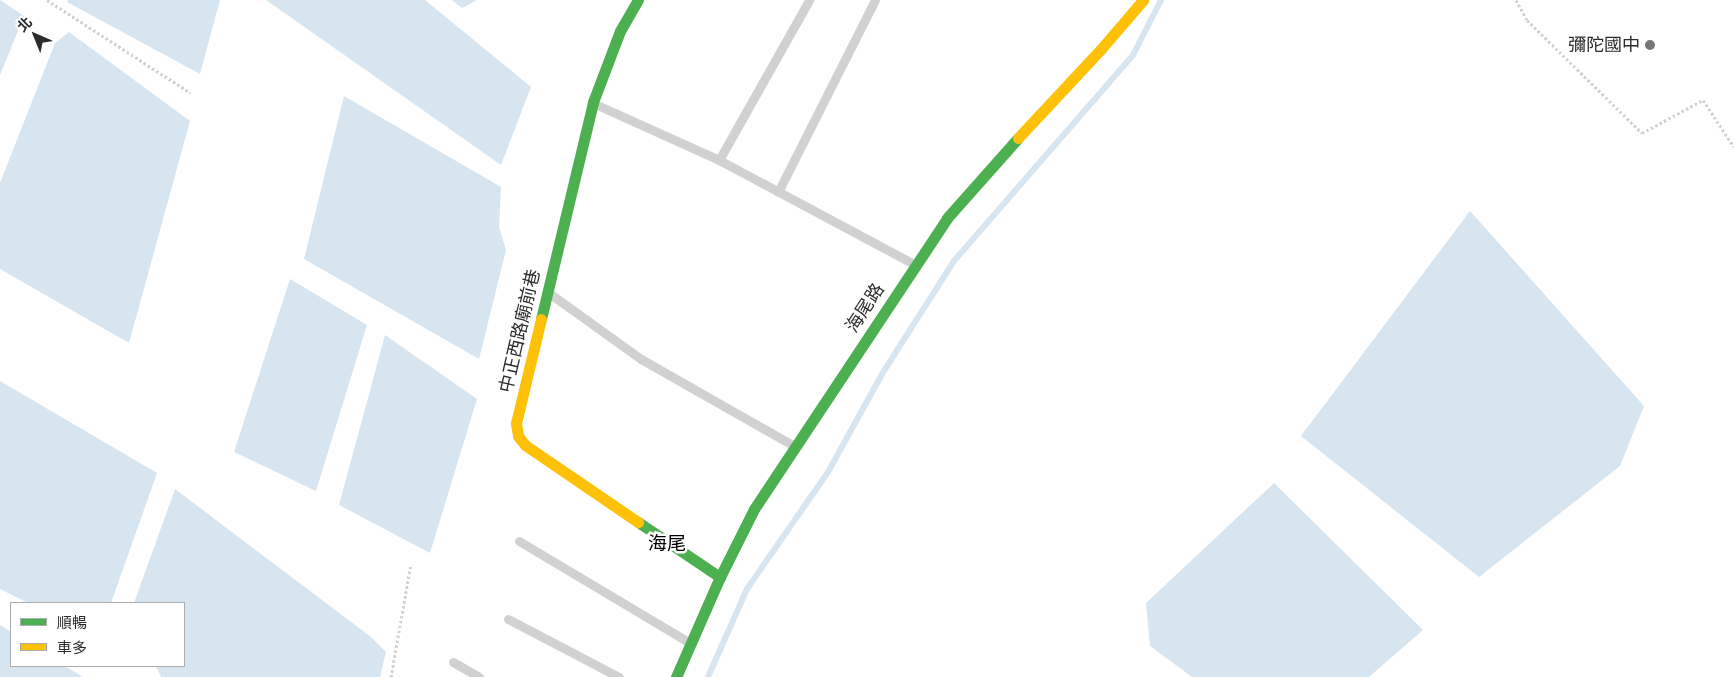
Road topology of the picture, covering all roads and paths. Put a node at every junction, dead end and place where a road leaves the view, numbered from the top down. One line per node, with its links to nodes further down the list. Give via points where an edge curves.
1 (47, 0): 7 (path)
2 (638, 0): 8 (street, 中正西路廟前巷, via 620,31)
3 (809, 0): 10 (lane)
4 (875, 0): 11 (lane)
5 (1143, 0): 12 (street, 海尾路, via 998,158 947,218)
6 (1516, 0): 9 (path, via 1527,20 1642,133 1703,100)
7 (191, 93)
8 (593, 102): 10 (lane); 13 (street, 中正西路廟前巷)
9 (1734, 147)
10 (719, 160): 11 (lane)
11 (778, 192): 12 (lane)
12 (915, 264): 14 (street, 海尾路)
13 (547, 292): 14 (lane, via 641,359); 17 (street, 中正西路廟前巷, via 516,423 518,436 525,446)
14 (794, 446): 17 (street, 海尾路, via 754,510)
15 (519, 541): 19 (lane)
16 (411, 564): 21 (path)
17 (720, 577): 19 (street, 海尾路)
18 (508, 619): 23 (lane)
19 (691, 644): 24 (street, 海尾路)
20 (453, 662): 22 (lane)
21 (391, 677)
22 (479, 677)
23 (619, 677)
24 (676, 677)

